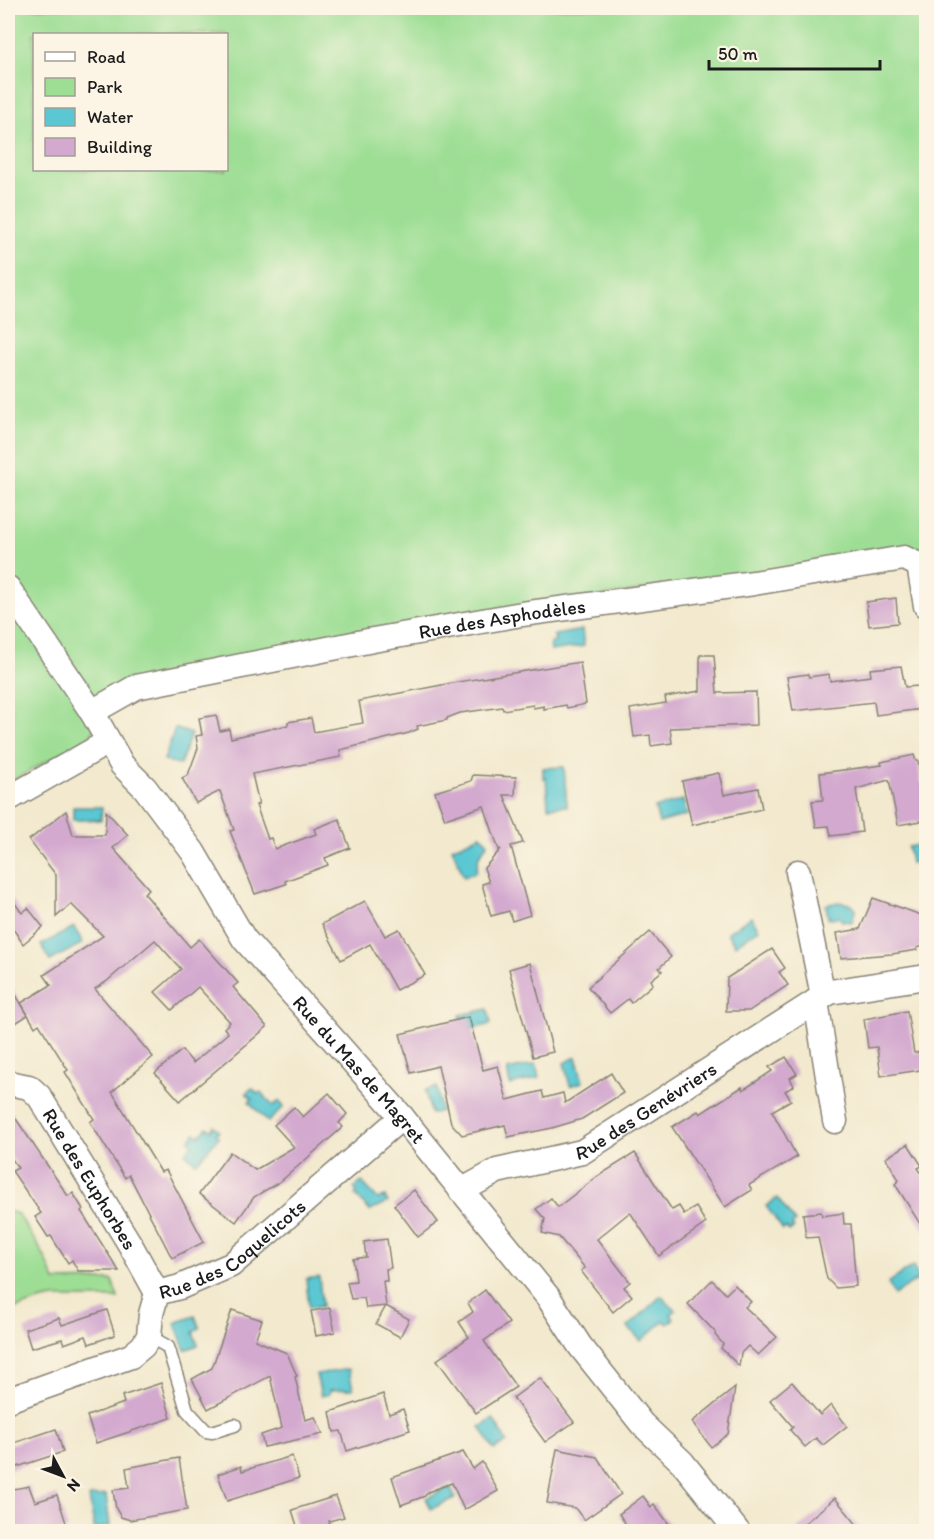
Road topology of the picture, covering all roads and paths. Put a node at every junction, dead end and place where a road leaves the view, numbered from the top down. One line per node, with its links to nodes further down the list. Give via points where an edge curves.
1 (8, 588): 3 (street, Rue du Mas de Magret)
2 (927, 606): 3 (street, Rue des Asphodèles, via 919,564 904,558 384,638 136,687)
3 (92, 712): 4 (street, Rue du Mas de Magret)
4 (108, 742): 5 (street); 10 (street, Rue du Mas de Magret, via 193,852 244,939)
5 (8, 799)
6 (798, 872): 8 (street)
7 (927, 977): 8 (street, Rue des Genévriers, via 830,992)
8 (820, 999): 11 (street); 12 (street, Rue des Genévriers, via 582,1152 497,1171)
9 (8, 1083): 13 (street, Rue des Euphorbes, via 29,1087 39,1096)
10 (402, 1117): 12 (street, Rue du Mas de Magret); 13 (street, Rue des Coquelicots, via 231,1265)
11 (835, 1121)
12 (461, 1191): 17 (street, Rue du Mas de Magret, via 548,1297 580,1346 642,1424 682,1462)
13 (157, 1293): 14 (street, Rue des Coquelicots)
14 (149, 1336): 15 (street, via 131,1356); 16 (lane, via 168,1347 187,1410 206,1431)
15 (8, 1400)
16 (235, 1425)
17 (738, 1532)

